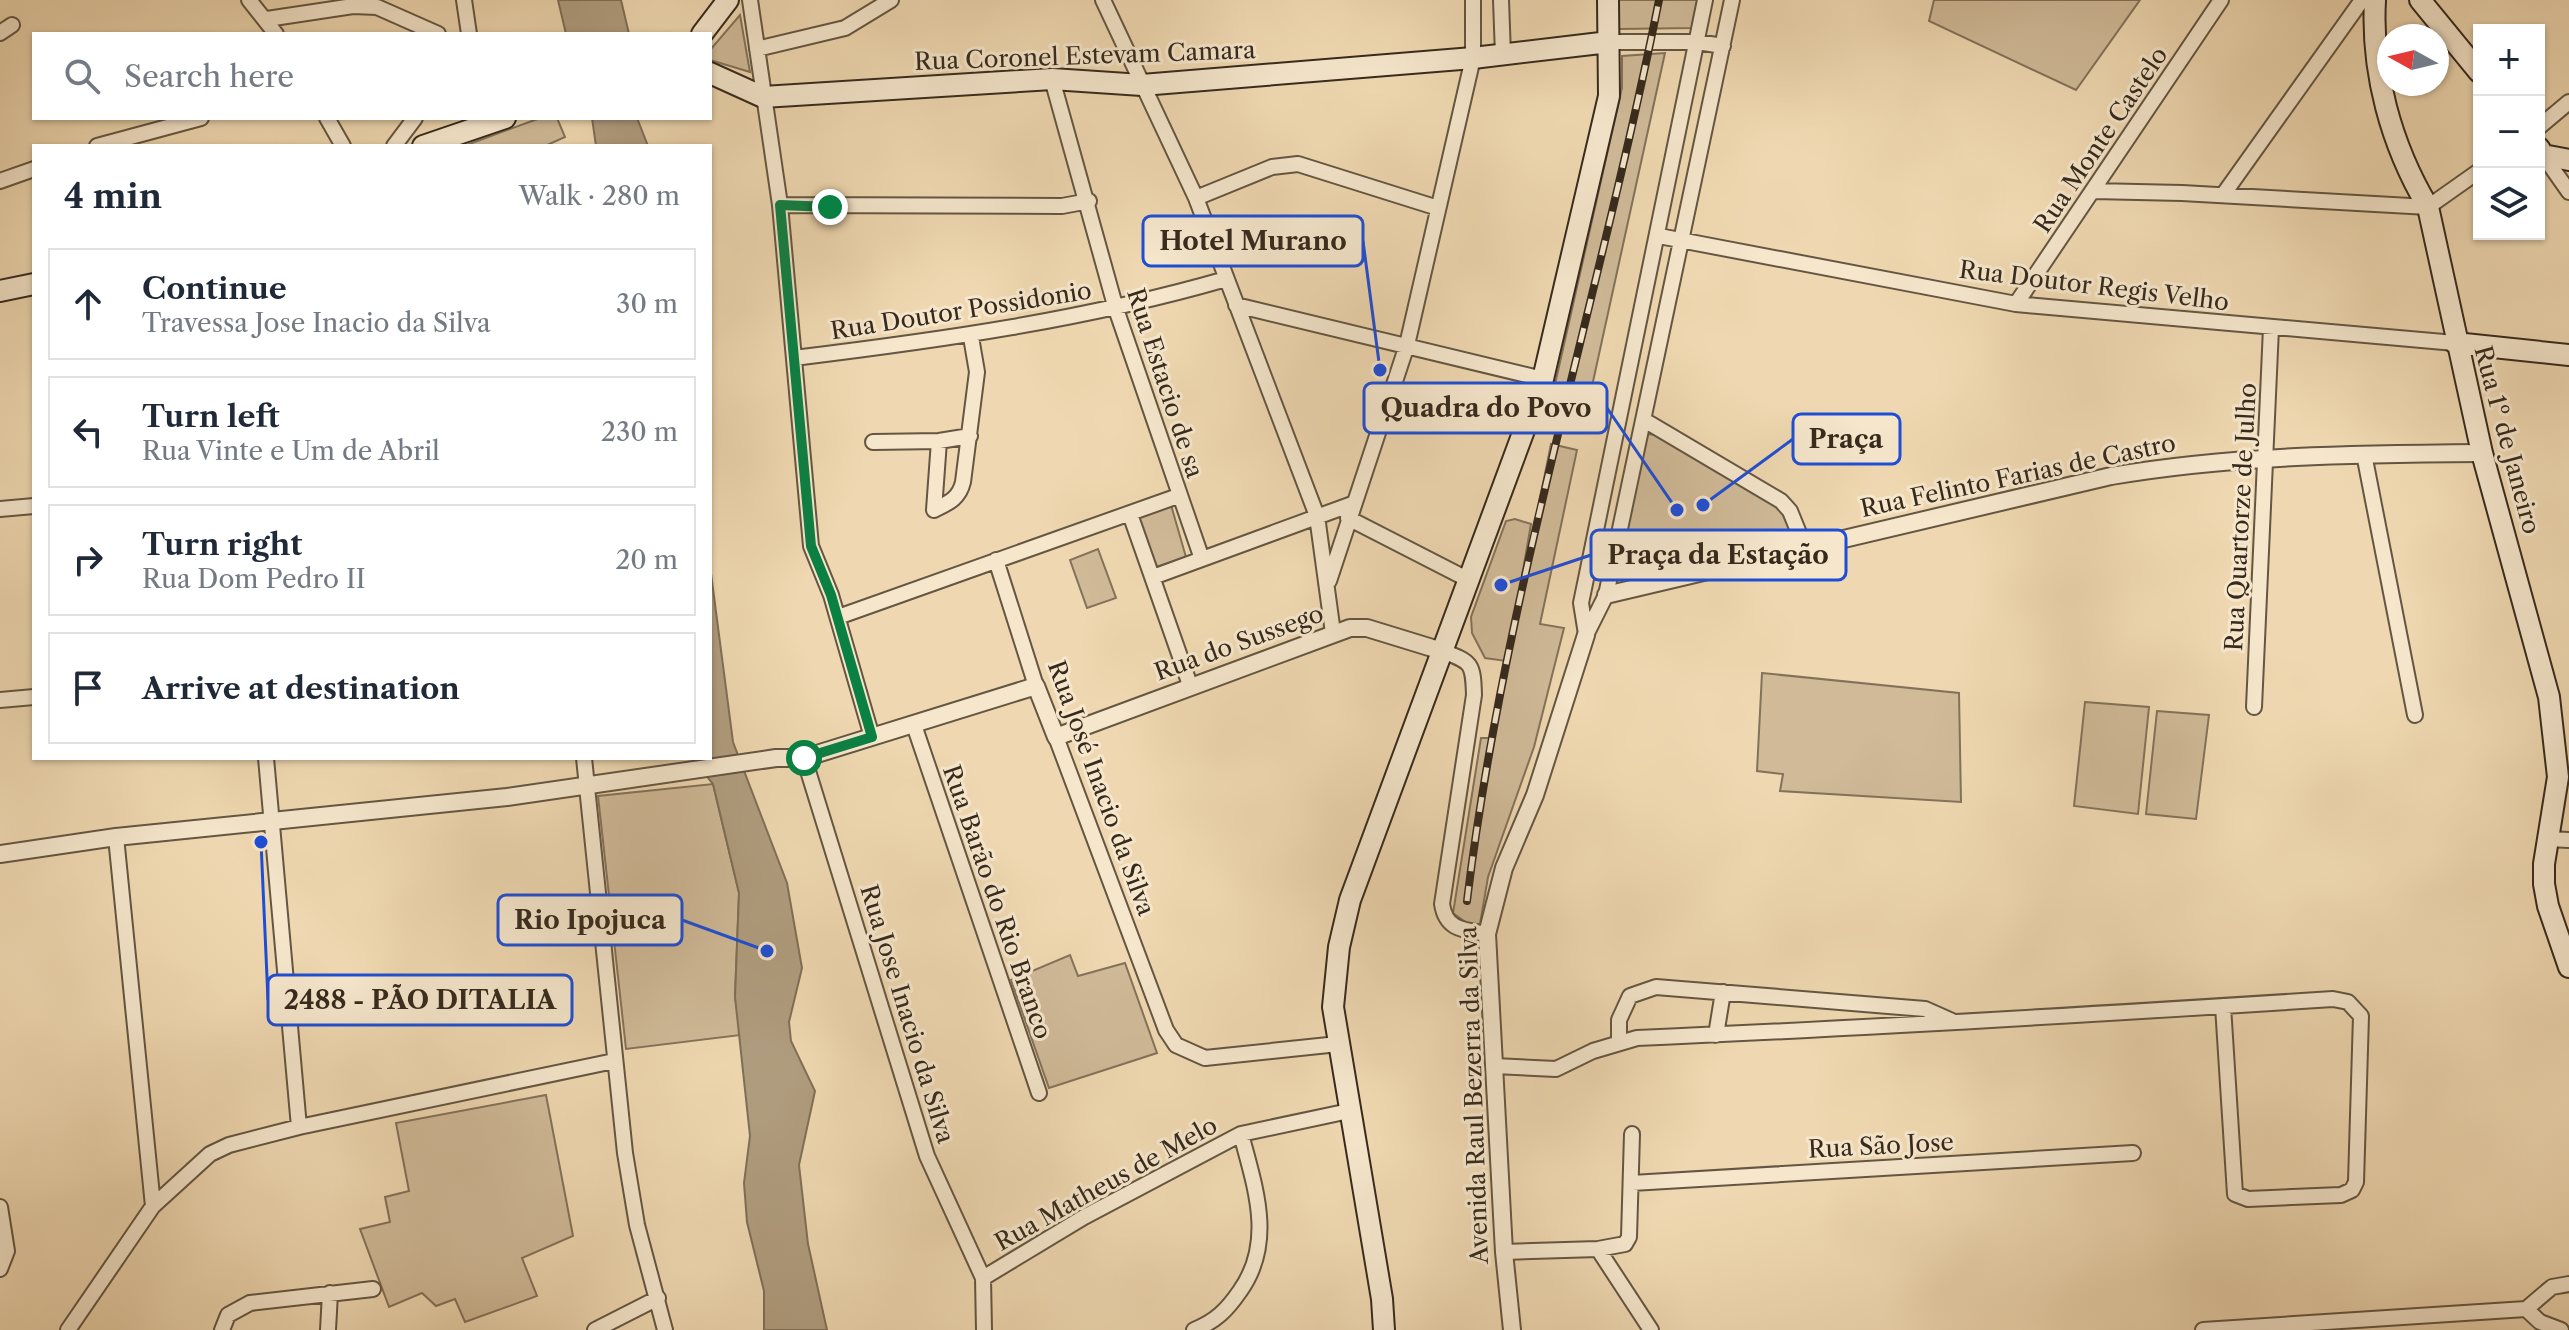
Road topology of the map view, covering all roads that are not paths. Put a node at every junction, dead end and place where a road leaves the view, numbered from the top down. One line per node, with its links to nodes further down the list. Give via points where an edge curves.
1 (249, 0): 16 (street)
2 (464, 0): 19 (street)
3 (728, 0): 20 (main road)
4 (750, 0): 24 (street)
5 (891, 0): 24 (street, via 825,36)
6 (1103, 0): 30 (street)
7 (1473, 0): 26 (street)
8 (1501, 0): 25 (street)
9 (1608, 0): 21 (main road)
10 (1705, 0): 22 (street, Avenida Raul Bezerra da Silva)
11 (1732, 0): 23 (street, Avenida Raul Bezerra da Silva)
12 (2221, 0): 48 (street, Rua Monte Castelo)
13 (2362, 0): 50 (street)
14 (2375, 0): 54 (main road, Rua 1º de Janeiro, via 2375,44 2388,115)
15 (2420, 0): 27 (main road)
16 (267, 19): 17 (street); 18 (street, via 318,9 377,7)
17 (275, 32)
18 (433, 32)
19 (469, 32)
20 (704, 32)
21 (1609, 42): 22 (street); 25 (main road, Rua Coronel Estevam Camara); 72 (main road, via 1611,86 1602,137)
22 (1697, 42): 23 (street); 56 (street, Avenida Raul Bezerra da Silva)
23 (1723, 46): 57 (street, Avenida Raul Bezerra da Silva)
24 (757, 49): 31 (street)
25 (1503, 55): 26 (main road, Rua Coronel Estevam Camara)
26 (1473, 58): 30 (main road, Rua Coronel Estevam Camara); 55 (street)
27 (2473, 65)
28 (712, 74): 31 (main road, Rua Coronel Estevam Camara)
29 (1052, 79): 30 (main road, Rua Coronel Estevam Camara); 31 (main road, Rua Coronel Estevam Camara); 52 (street, Rua Estacio de sa)
30 (1142, 85): 51 (street)
31 (763, 97): 53 (street)
32 (2569, 102): 37 (street)
33 (194, 120): 38 (street)
34 (328, 120): 39 (street)
35 (414, 120): 40 (street)
36 (499, 120): 41 (main road)
37 (2545, 122)
38 (104, 144)
39 (342, 144)
40 (396, 144)
41 (429, 144)
42 (2545, 153): 44 (main road)
43 (2545, 158): 49 (street)
44 (2569, 160)
45 (32, 170): 47 (street)
46 (2473, 175): 54 (street)
47 (0, 181)
48 (2093, 191): 50 (street); 61 (street, Rua Monte Castelo)
49 (2569, 192)
50 (2223, 195): 54 (street)
51 (1196, 198): 55 (street, via 1272,167 1298,164); 58 (street)
52 (1089, 201): 53 (street, via 1062,206); 63 (street, Rua Estacio de sa)
53 (780, 205): 69 (street)
54 (2428, 207): 66 (main road, Rua 1º de Janeiro)
55 (1438, 208): 67 (street)
56 (1659, 236): 57 (street, Rua Doutor Regis Velho); 70 (street, Avenida Raul Bezerra da Silva)
57 (1683, 242): 61 (street, Rua Doutor Regis Velho); 71 (street, Avenida Raul Bezerra da Silva)
58 (1226, 279): 62 (street); 63 (street, Rua Doutor Possidonio)
59 (32, 284): 60 (main road)
60 (0, 291)
61 (2016, 304): 64 (street, Rua Doutor Regis Velho)
62 (1236, 305): 67 (street); 87 (street)
63 (1116, 309): 65 (street, Rua Doutor Possidonio); 80 (street, Rua Estacio de sa)
64 (2271, 328): 66 (street, Rua Doutor Regis Velho); 79 (street, Rua Quartorze de Julho)
65 (971, 337): 69 (street, Rua Doutor Possidonio); 74 (street, via 977,372)
66 (2455, 343): 68 (main road); 77 (main road, Rua 1º de Janeiro)
67 (1407, 345): 72 (street); 85 (street)
68 (2569, 355)
69 (794, 358): 96 (street, via 811,546)
70 (1630, 371): 71 (street); 81 (street, Avenida Raul Bezerra da Silva)
71 (1653, 377): 73 (street, Avenida Raul Bezerra da Silva)
72 (1543, 379): 92 (main road)
73 (1644, 420): 82 (street, Avenida Raul Bezerra da Silva); 88 (street, via 1781,501)
74 (970, 436): 75 (street); 75 (street, via 961,492 934,510)
75 (939, 441): 76 (street)
76 (873, 442)
77 (2482, 453): 78 (street, Rua Felinto Farias de Castro); 115 (main road, Rua 1º de Janeiro, via 2549,697 2558,777)
78 (2364, 454): 79 (street, Rua Felinto Farias de Castro); 105 (street)
79 (2267, 459): 88 (street, Rua Felinto Farias de Castro, via 2183,463 2111,476); 104 (street, Rua Quartorze de Julho)
80 (1178, 496): 86 (street); 89 (street, Rua Estacio de sa)
81 (1603, 499): 82 (street); 95 (street, Avenida Raul Bezerra da Silva)
82 (1626, 503): 94 (street, Avenida Raul Bezerra da Silva)
83 (32, 506): 84 (street)
84 (0, 509)
85 (1350, 511): 87 (street); 92 (street); 93 (street)
86 (1130, 514): 90 (street); 91 (street)
87 (1317, 516): 89 (street); 93 (street)
88 (1805, 548): 94 (street, Rua Felinto Farias de Castro)
89 (1202, 559): 91 (street)
90 (996, 560): 96 (street); 101 (street, Rua José Inacio da Silva)
91 (1153, 577): 100 (street)
92 (1469, 580): 99 (main road)
93 (1327, 589): 97 (street)
94 (1606, 595): 95 (street); 98 (street, Avenida Raul Bezerra da Silva)
95 (1581, 603): 98 (street, Avenida Raul Bezerra da Silva)
96 (838, 617): 107 (street)
97 (1333, 633): 99 (street, Rua do Sussego, via 1367,628); 100 (street, Rua do Sussego)
98 (1586, 635): 118 (street, Avenida Raul Bezerra da Silva, via 1535,795 1504,868)
99 (1442, 651): 118 (street, via 1467,660 1474,695 1444,918 1451,926); 125 (main road, via 1350,900 1333,1007)
100 (1190, 685): 108 (street, Rua do Sussego)
101 (1036, 686): 106 (street); 108 (street, Rua José Inacio da Silva)
102 (32, 697): 103 (street)
103 (0, 700)
104 (2254, 707)
105 (2415, 715)
106 (914, 725): 107 (street); 128 (street, Rua Barão do Rio Branco)
107 (872, 737): 109 (street)
108 (1056, 737): 125 (street, Rua José Inacio da Silva, via 1176,1045 1205,1058)
109 (804, 758): 112 (street); 140 (street, Rua Jose Inacio da Silva, via 927,1156)
110 (266, 760): 113 (street)
111 (584, 760): 112 (street)
112 (587, 785): 113 (street); 126 (street)
113 (274, 822): 114 (street); 130 (street)
114 (116, 837): 117 (street); 135 (street)
115 (2547, 839): 116 (street); 119 (main road, Rua 1º de Janeiro, via 2548,906)
116 (2569, 840)
117 (0, 854)
118 (1487, 934): 127 (street, Avenida Raul Bezerra da Silva)
119 (2569, 967)
120 (1723, 992): 122 (street, via 1925,1009); 123 (street); 124 (street, via 1656,987 1630,996 1619,1020)
121 (2223, 1006): 121 (street, via 2333,999 2356,1008 2361,1016 2352,1190 2341,1195 2248,1199 2235,1194); 122 (street)
122 (1956, 1023): 123 (street)
123 (1716, 1035): 124 (street)
124 (1619, 1041): 127 (street, via 1556,1069)
125 (1338, 1044): 129 (main road)
126 (614, 1061): 130 (street); 144 (street, via 637,1225)
127 (1494, 1066): 138 (street, Avenida Raul Bezerra da Silva)
128 (1039, 1093)
129 (1349, 1111): 131 (street, Rua Matheus de Melo); 153 (main road)
130 (299, 1127): 135 (street, via 210,1154)
131 (1241, 1134): 140 (street, Rua Matheus de Melo, via 1084,1217); 152 (street, via 1257,1194 1258,1259 1215,1322)
132 (1632, 1134): 134 (street)
133 (2133, 1153): 134 (street, Rua São Jose)
134 (1632, 1183): 137 (street, via 1629,1237 1619,1246)
135 (153, 1206): 146 (street)
136 (0, 1207): 139 (street, via 7,1251)
137 (1598, 1249): 138 (street); 155 (street)
138 (1504, 1252): 154 (street, Avenida Raul Bezerra da Silva)
139 (0, 1269)
140 (983, 1278): 151 (street, Rua Matheus de Melo)
141 (2569, 1284): 145 (street, via 2552,1287)
142 (373, 1289): 143 (street)
143 (330, 1293): 147 (street, via 250,1303 228,1315); 148 (street)
144 (658, 1298): 149 (street); 150 (street)
145 (2526, 1309): 156 (street); 157 (street, via 2540,1322)
146 (68, 1330)
147 (222, 1330)
148 (328, 1330)
149 (595, 1330)
150 (665, 1330)
151 (984, 1330)
152 (1194, 1330)
153 (1384, 1330)
154 (1512, 1330)
155 (1651, 1330)
156 (2203, 1330)
157 (2564, 1330)

